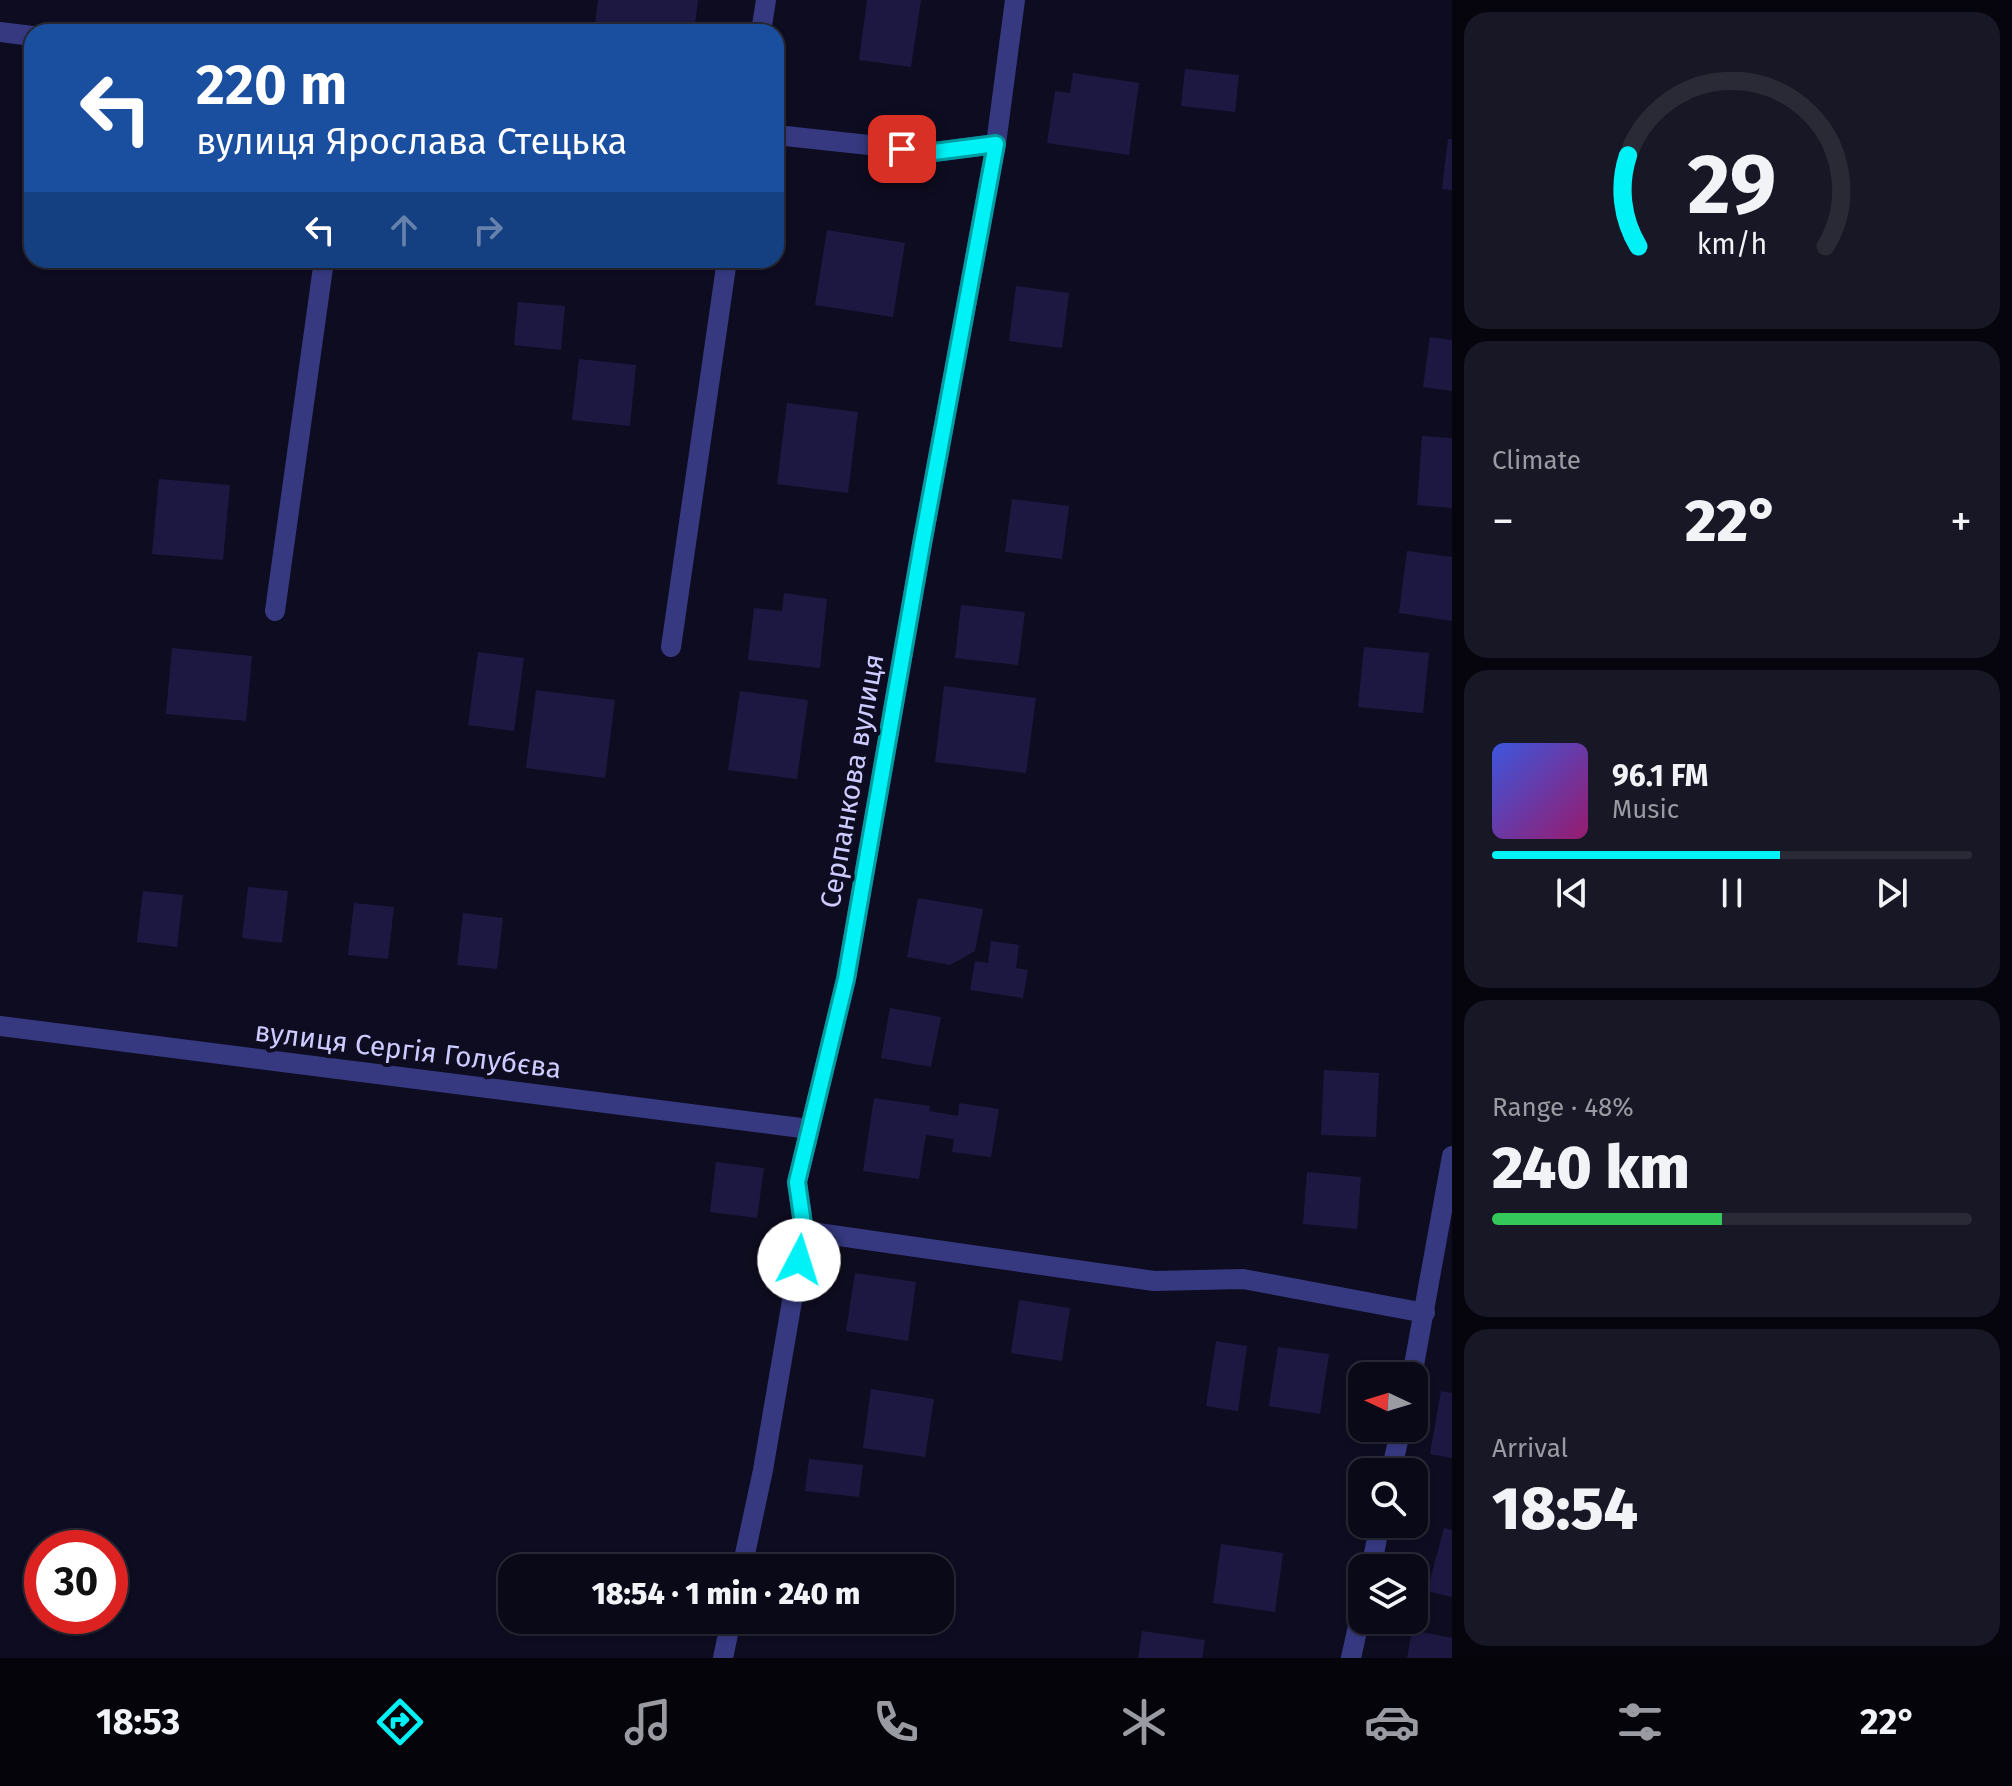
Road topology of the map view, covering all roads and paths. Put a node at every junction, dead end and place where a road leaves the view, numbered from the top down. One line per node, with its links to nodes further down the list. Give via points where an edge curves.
1 (766, 0): 3 (street)
2 (1015, 0): 7 (street, Серпанкова вулиця)
3 (762, 24)
4 (0, 32): 5 (street)
5 (24, 35)
6 (784, 136): 7 (street, via 934,152)
7 (996, 144): 13 (street, Серпанкова вулиця, via 846,979)
8 (323, 268): 10 (street)
9 (726, 268): 11 (street)
10 (275, 611)
11 (671, 647)
12 (0, 1026): 13 (street, вулиця Сергія Голубєва)
13 (809, 1129): 15 (street, Серпанкова вулиця, via 797,1182)
14 (1452, 1156): 16 (street)
15 (804, 1231): 16 (street, via 1154,1281 1243,1279); 18 (street, Серпанкова вулиця)
16 (1425, 1313): 17 (street)
17 (1415, 1362)
18 (745, 1554)
19 (728, 1634): 21 (street)
20 (1356, 1634): 22 (street)
21 (723, 1658)
22 (1351, 1658)

